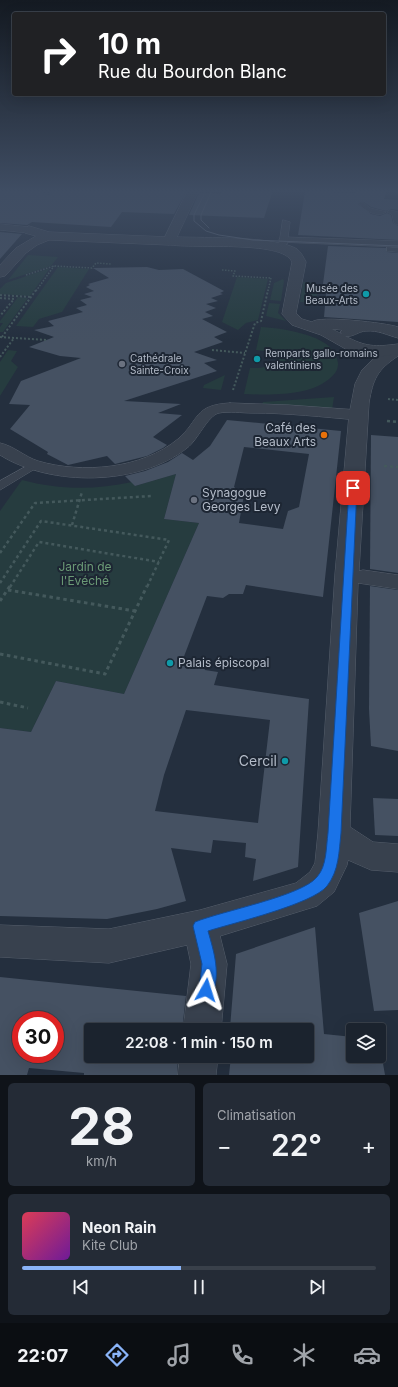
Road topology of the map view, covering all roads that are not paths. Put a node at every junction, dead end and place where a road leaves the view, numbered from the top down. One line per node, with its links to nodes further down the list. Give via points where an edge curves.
1 (38, 240): 6 (street, via 26,245)
2 (174, 240): 4 (street)
3 (283, 240): 4 (lane)
4 (282, 244): 5 (street); 7 (street, via 297,256 299,262 289,308 289,314)
5 (395, 248)
6 (0, 273)
7 (293, 317): 8 (street, via 312,322); 10 (street, via 297,322)
8 (362, 327): 9 (street); 10 (street, via 346,334)
9 (394, 330)
10 (346, 342): 11 (street, via 366,351)
11 (396, 350): 12 (street, via 378,360 370,369 362,389)
12 (358, 415): 14 (street, via 260,408 217,409 200,420 183,443 149,462 113,471 84,473 50,470); 18 (street)
13 (0, 448): 14 (street)
14 (34, 465): 15 (lane)
15 (0, 486)
16 (363, 577): 17 (street)
17 (398, 582)
18 (334, 833): 19 (street, via 367,856 382,859); 20 (street, via 331,865 322,882 305,895)
19 (398, 858)
20 (200, 926): 21 (street, via 109,946); 22 (street, via 210,964)
21 (0, 942)
22 (203, 1023)
23 (198, 1063): 24 (street)
24 (197, 1075)

